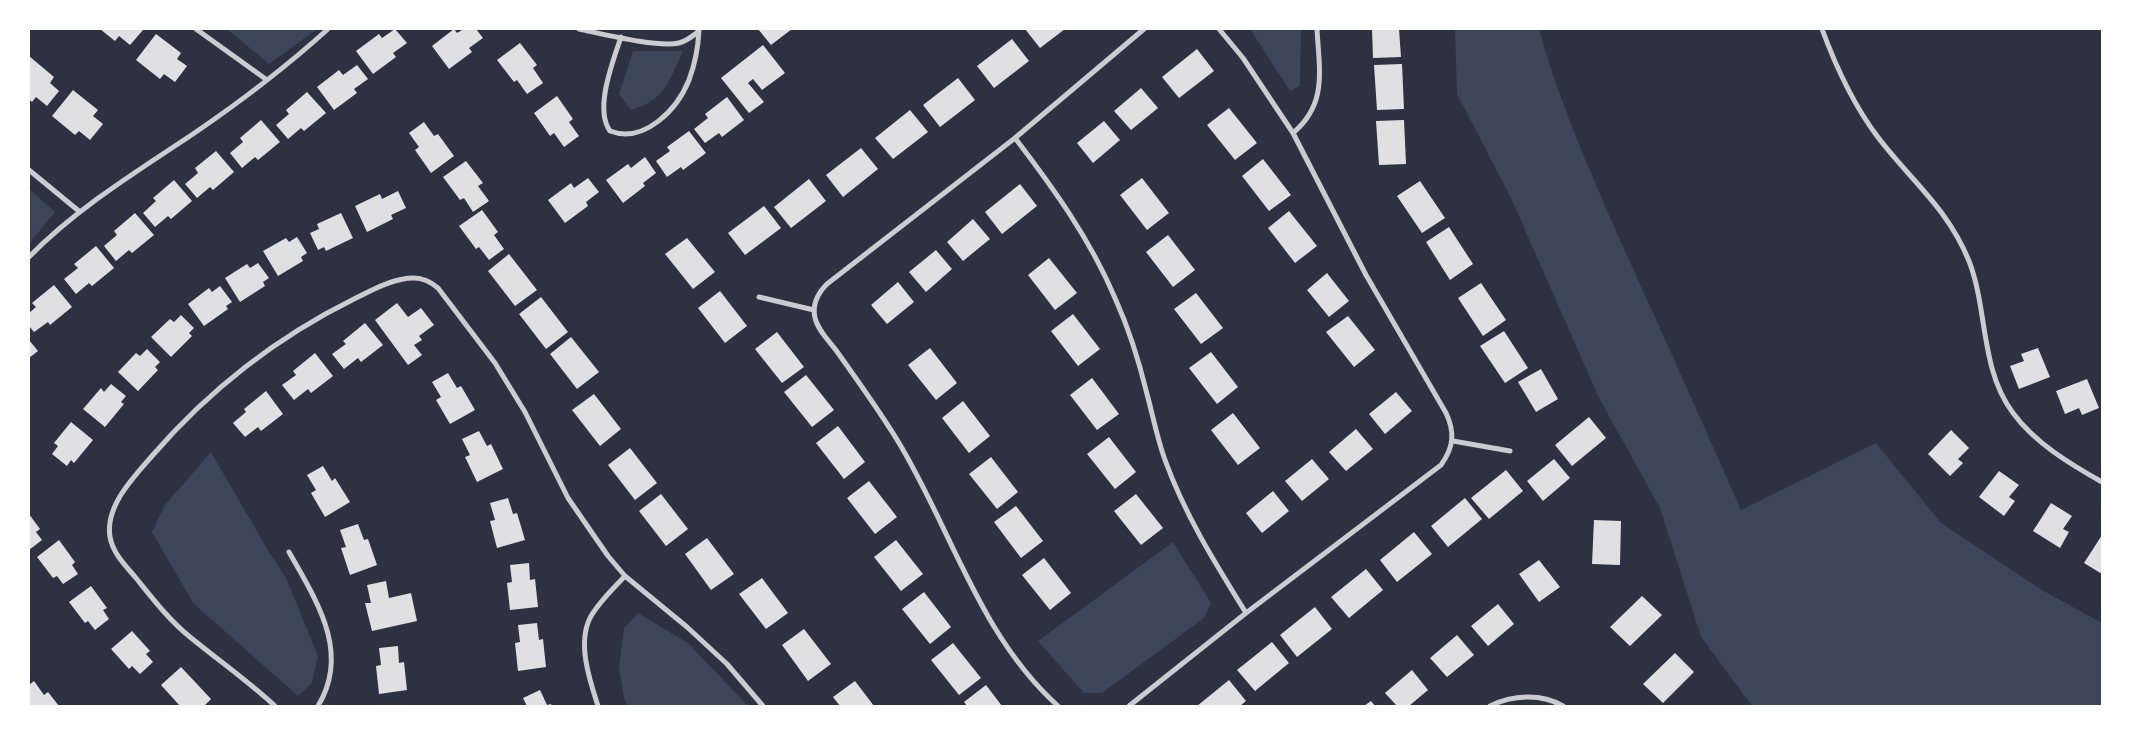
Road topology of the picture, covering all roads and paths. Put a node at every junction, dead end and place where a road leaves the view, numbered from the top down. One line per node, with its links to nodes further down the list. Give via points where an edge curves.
1 (196, 29): 10 (street)
2 (328, 29): 10 (street)
3 (579, 29): 9 (street)
4 (1144, 29): 12 (street)
5 (1219, 29): 11 (street, via 1243,58)
6 (1317, 29): 11 (street, via 1319,94 1311,114)
7 (1822, 29): 20 (street, via 1843,81 1859,109 1895,159 1932,198 1959,239 1976,284 1990,359 2001,394 2013,414 2049,449)
8 (700, 30): 9 (street, via 682,42 671,44); 9 (street, via 692,70 678,100 654,124 626,135 610,131 603,113 607,82)
9 (620, 37)
10 (267, 80): 14 (street)
11 (1293, 133): 18 (street, via 1366,275 1446,413 1453,431)
12 (1015, 138): 17 (street, via 827,284 820,291); 23 (street, via 1058,194 1116,298 1178,494 1214,563)
13 (29, 170): 14 (street)
14 (80, 212): 15 (street)
15 (29, 257)
16 (760, 298): 17 (street)
17 (814, 310): 28 (street, via 818,326 912,465 992,625 1013,656)
18 (1452, 441): 19 (street); 23 (street, via 1441,465)
19 (1510, 451)
20 (2102, 482)
21 (289, 552): 25 (street, via 318,606 330,641 332,671)
22 (625, 576): 24 (street, via 568,498 525,412 495,363 443,294 432,283 414,278 382,286 304,326 238,372 187,418 142,468 112,510 110,536 116,554 157,604 188,636); 26 (street, via 596,609 586,628 585,650); 27 (street, via 708,646)
23 (1246, 613): 29 (street)
24 (274, 706)
25 (318, 706)
26 (598, 706)
27 (763, 706)
28 (1058, 706)
29 (1129, 706)
30 (1490, 706): 31 (street, via 1526,697)
31 (1563, 706)

